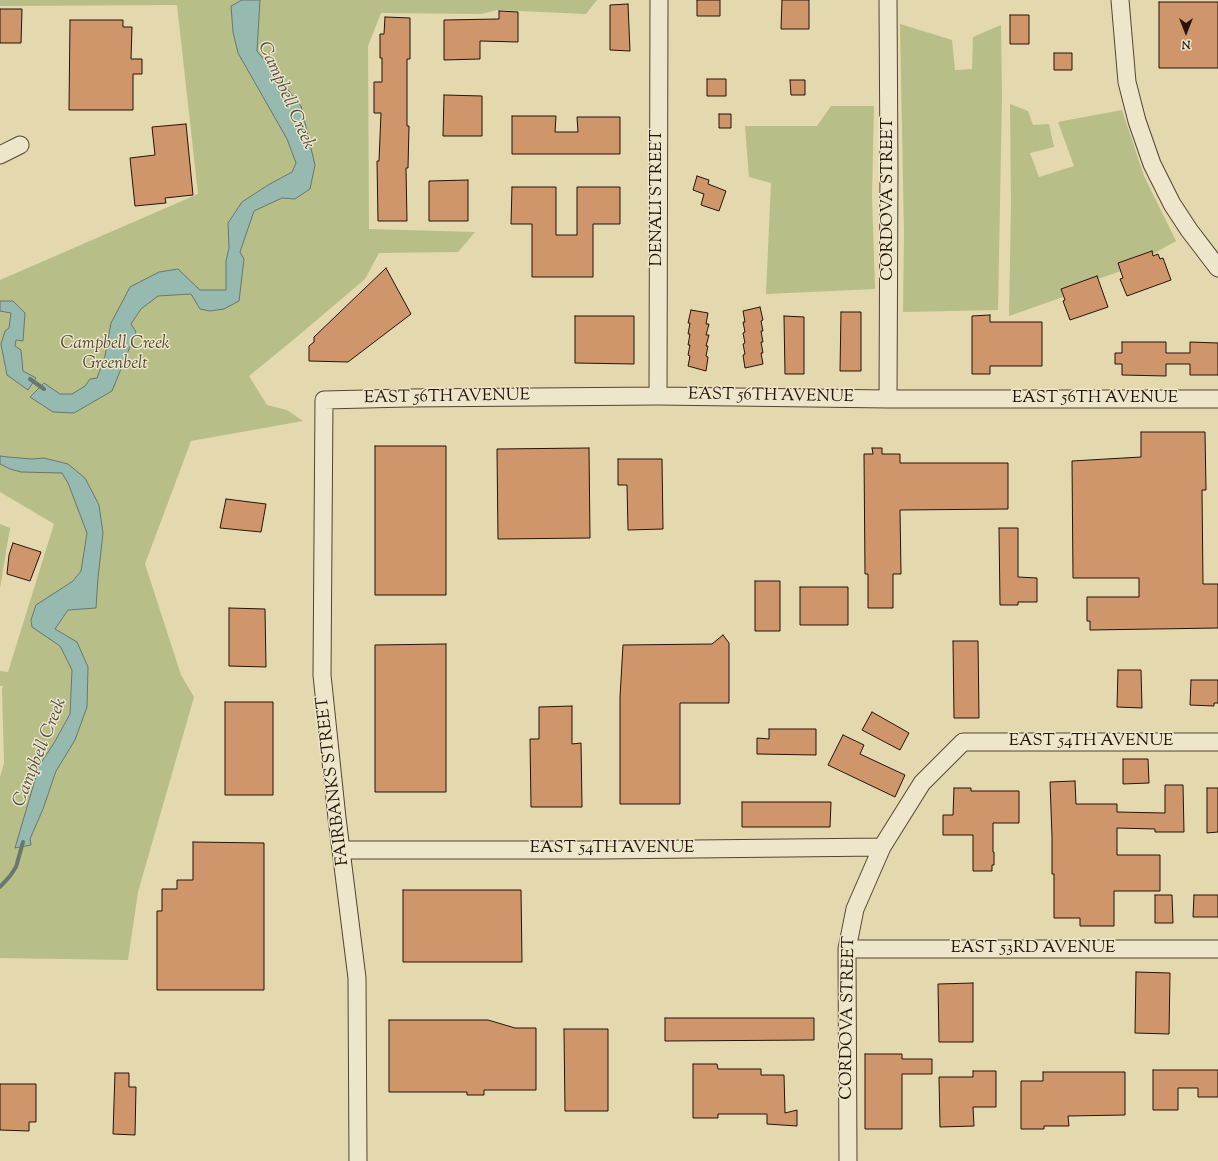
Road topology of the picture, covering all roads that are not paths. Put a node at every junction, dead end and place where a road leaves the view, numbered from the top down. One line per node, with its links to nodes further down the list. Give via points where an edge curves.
1 (659, 0): 7 (street, DENALI STREET)
2 (888, 0): 8 (street, CORDOVA STREET)
3 (1120, 0): 6 (street, via 1127,82 1152,164 1172,204)
4 (20, 145): 5 (street)
5 (0, 155)
6 (1218, 268)
7 (658, 396): 8 (street, EAST 56TH AVENUE); 10 (street, EAST 56TH AVENUE)
8 (888, 399): 9 (street, EAST 56TH AVENUE)
9 (1218, 399)
10 (324, 400): 14 (street, FAIRBANKS STREET, via 322,675)
11 (963, 742): 12 (street, EAST 54TH AVENUE); 13 (street, CORDOVA STREET, via 922,783)
12 (1218, 742)
13 (882, 847): 14 (street, EAST 54TH AVENUE); 15 (street, CORDOVA STREET, via 855,909)
14 (342, 850): 17 (street, FAIRBANKS STREET, via 357,978)
15 (847, 949): 16 (street, EAST 53RD AVENUE); 18 (street, CORDOVA STREET)
16 (1218, 949)
17 (358, 1161)
18 (848, 1161)

